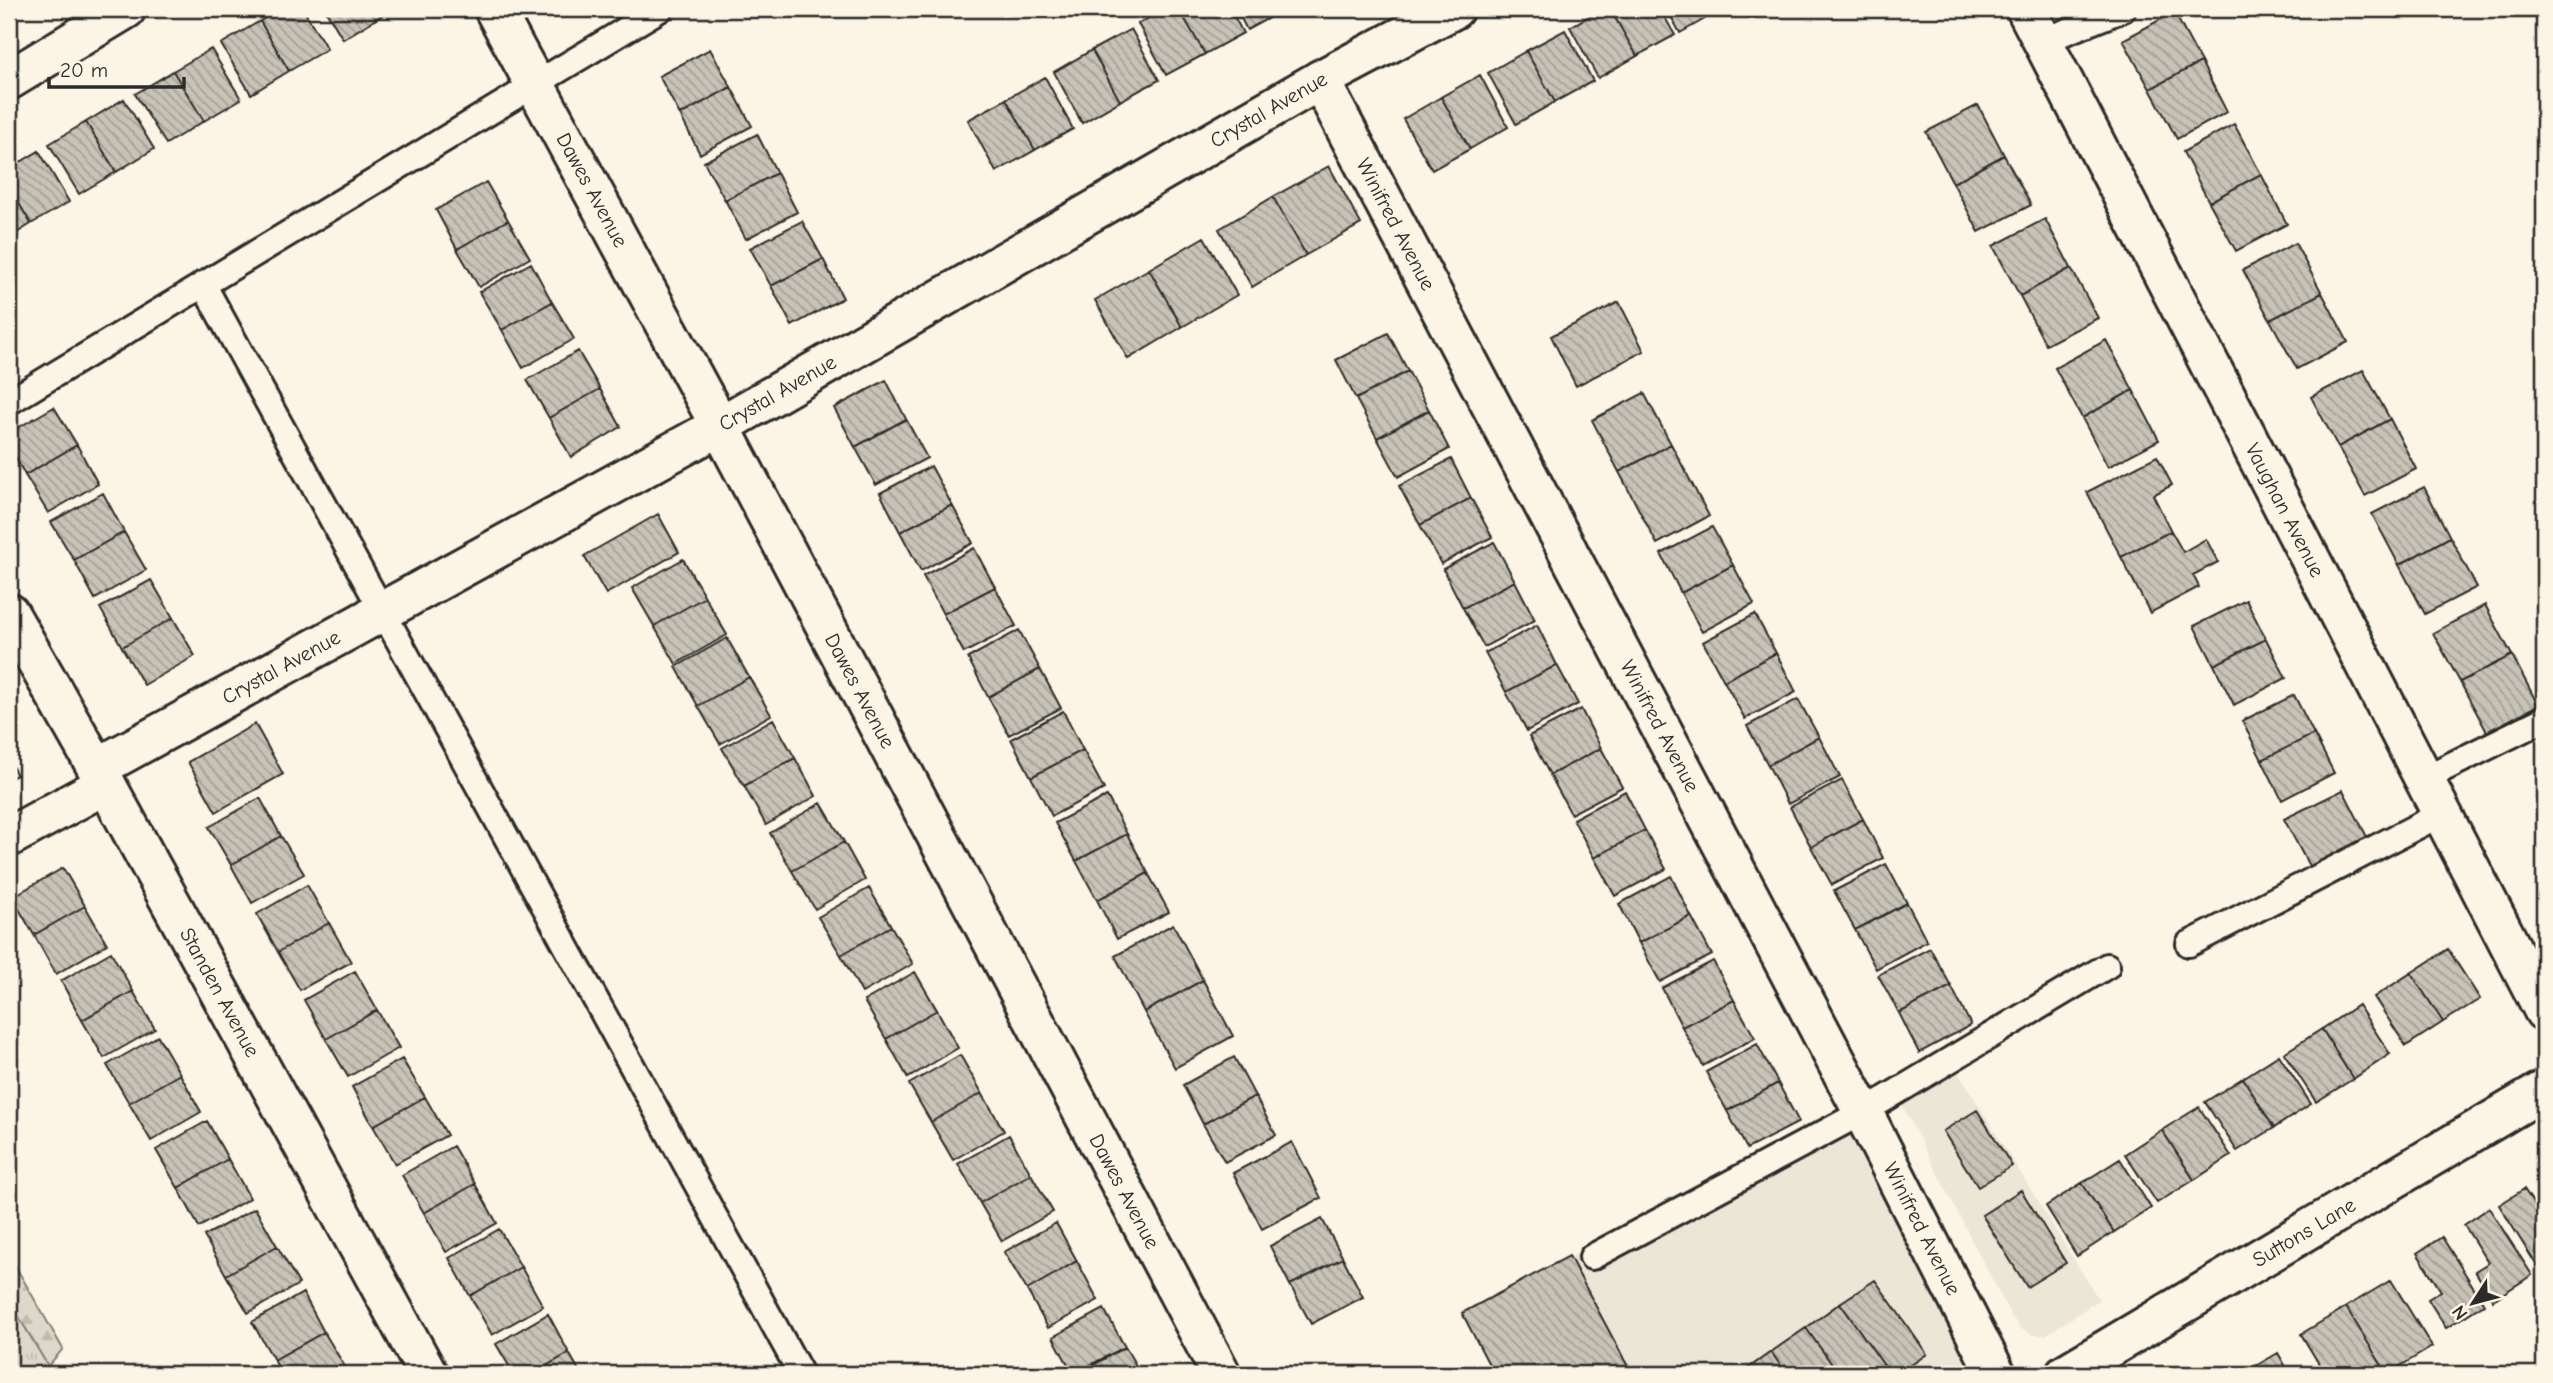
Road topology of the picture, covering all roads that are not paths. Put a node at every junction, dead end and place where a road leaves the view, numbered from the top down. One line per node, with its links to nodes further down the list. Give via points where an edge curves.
1 (126, 9): 6 (street)
2 (494, 9): 10 (street, Dawes Avenue)
3 (660, 9): 10 (lane)
4 (1454, 9): 9 (street, Crystal Avenue)
5 (2123, 9): 7 (lane)
6 (81, 20): 8 (street)
7 (2034, 25): 18 (street, Vaughan Avenue)
8 (9, 80)
9 (1320, 80): 13 (street, Crystal Avenue); 25 (street, Winifred Avenue)
10 (536, 82): 11 (lane); 13 (street, Dawes Avenue)
11 (203, 284): 12 (lane); 14 (lane)
12 (9, 402)
13 (720, 426): 14 (street, Crystal Avenue); 29 (street, Dawes Avenue)
14 (383, 609): 17 (street, Crystal Avenue); 28 (lane)
15 (9, 613): 17 (street, Standen Avenue)
16 (2544, 719): 18 (lane)
17 (101, 776): 20 (street, Crystal Avenue); 27 (street, Standen Avenue)
18 (2423, 779): 19 (street, Vaughan Avenue)
19 (2441, 814): 21 (lane); 23 (street, Vaughan Avenue)
20 (9, 837)
21 (2189, 944)
22 (2107, 966): 25 (lane)
23 (2544, 1011)
24 (2544, 1090): 31 (street, Suttons Lane)
25 (1863, 1112): 26 (lane); 30 (street, Winifred Avenue)
26 (1591, 1258)
27 (428, 1374)
28 (801, 1374)
29 (1221, 1374)
30 (1996, 1374)
31 (2065, 1374)

